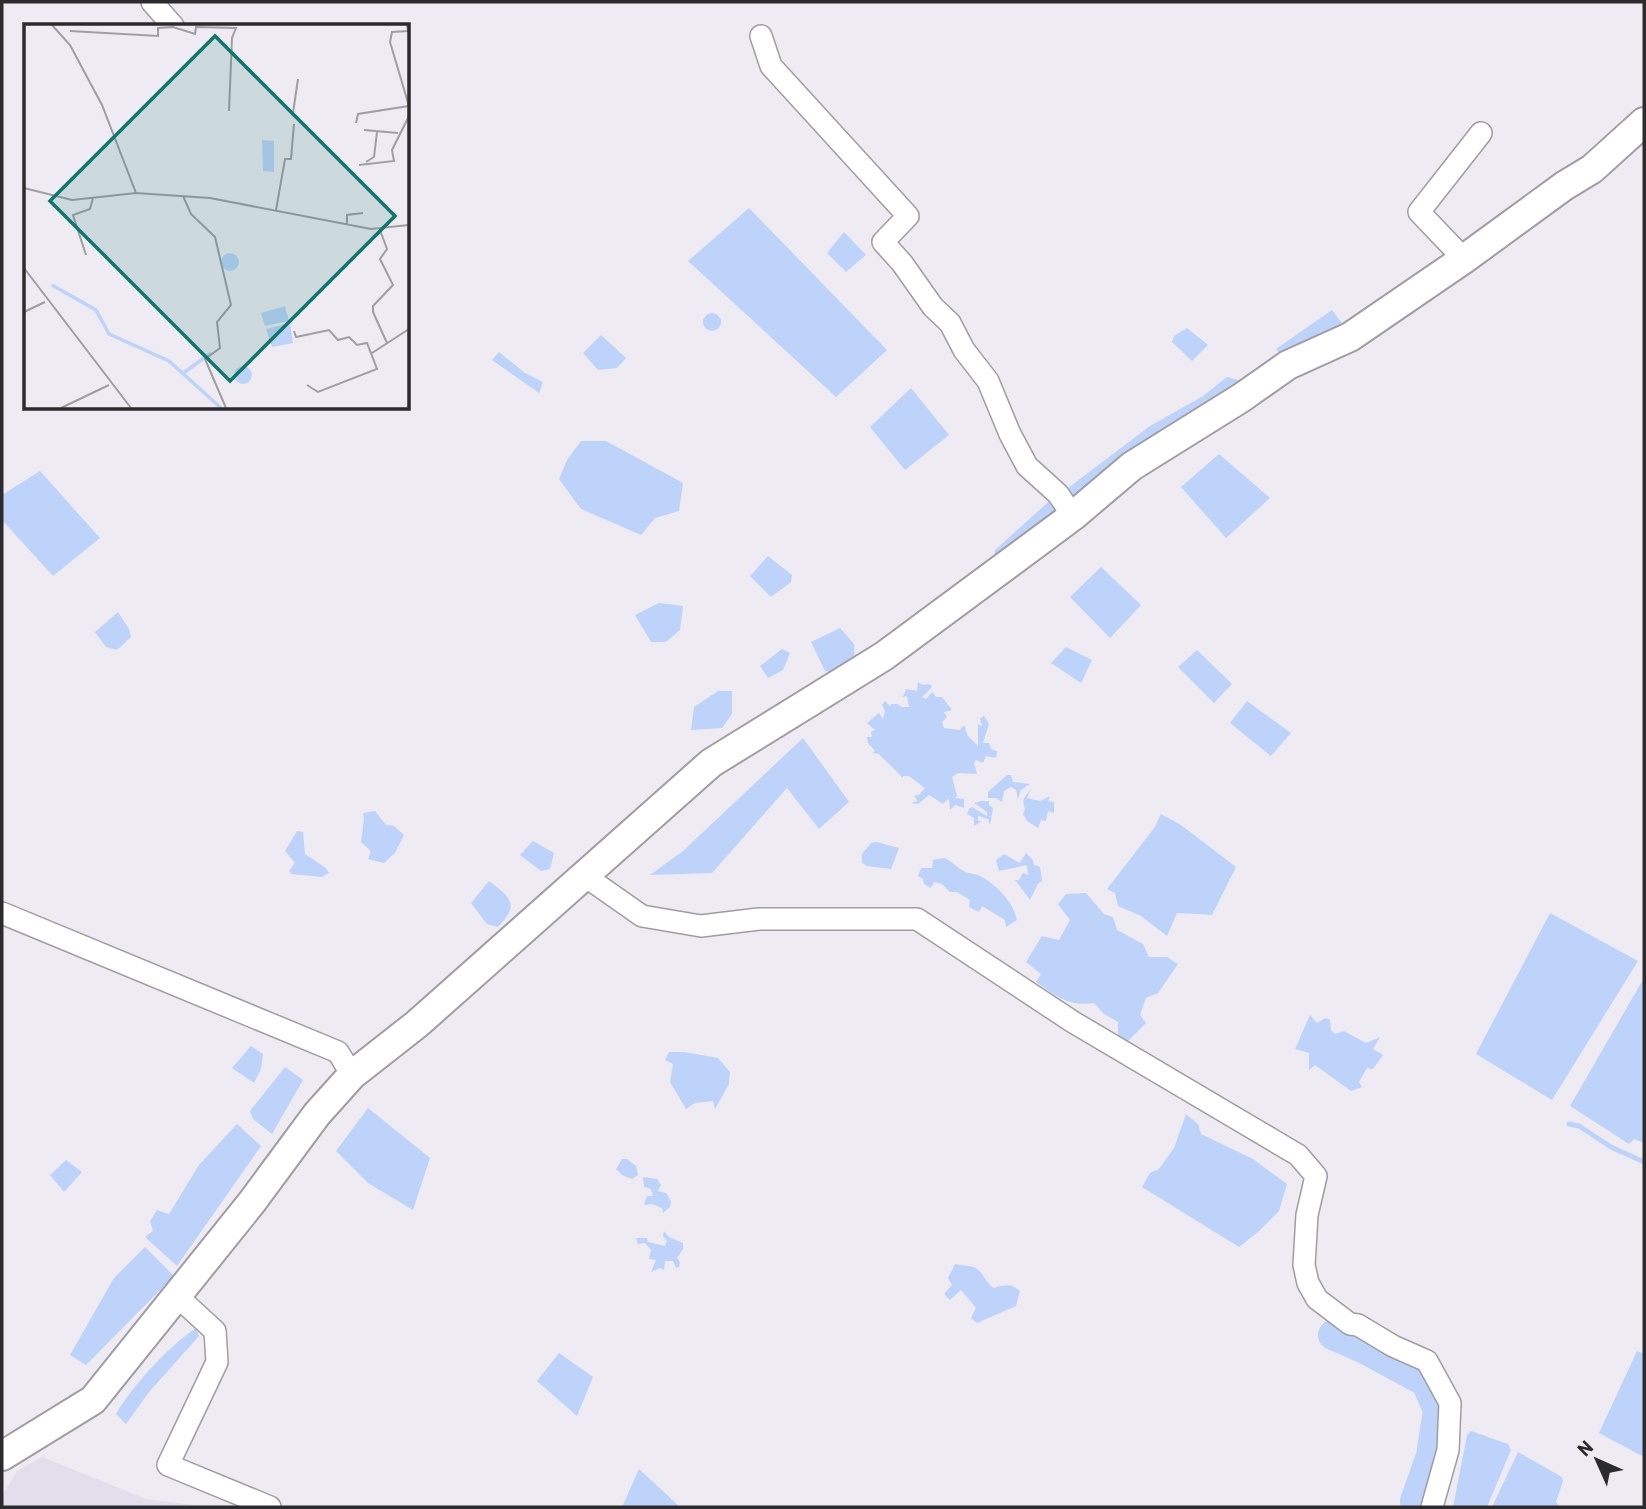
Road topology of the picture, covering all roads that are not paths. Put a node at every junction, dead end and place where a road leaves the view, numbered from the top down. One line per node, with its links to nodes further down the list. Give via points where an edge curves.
1 (152, 2): 2 (street)
2 (171, 24)
3 (761, 36): 7 (street, via 771,66 908,216 883,242 950,323 988,381 1027,466 1058,494)
4 (1642, 130): 6 (main road)
5 (1480, 133): 6 (street, via 1419,212)
6 (1464, 259): 7 (main road, via 1350,337 1288,365 1132,466)
7 (1073, 516): 8 (main road, via 884,656 712,763)
8 (585, 876): 10 (main road); 14 (street, via 642,916 701,926 759,919 917,919 1073,1022 1298,1155 1316,1176 1307,1216 1304,1265 1317,1299 1350,1324 1427,1361 1450,1403 1448,1450)
9 (2, 913): 10 (street, via 338,1052)
10 (352, 1075): 11 (main road)
11 (178, 1297): 12 (main road, via 93,1400); 13 (street, via 215,1331 217,1362 168,1465)
12 (2, 1456)
13 (270, 1507)
14 (1432, 1507)

